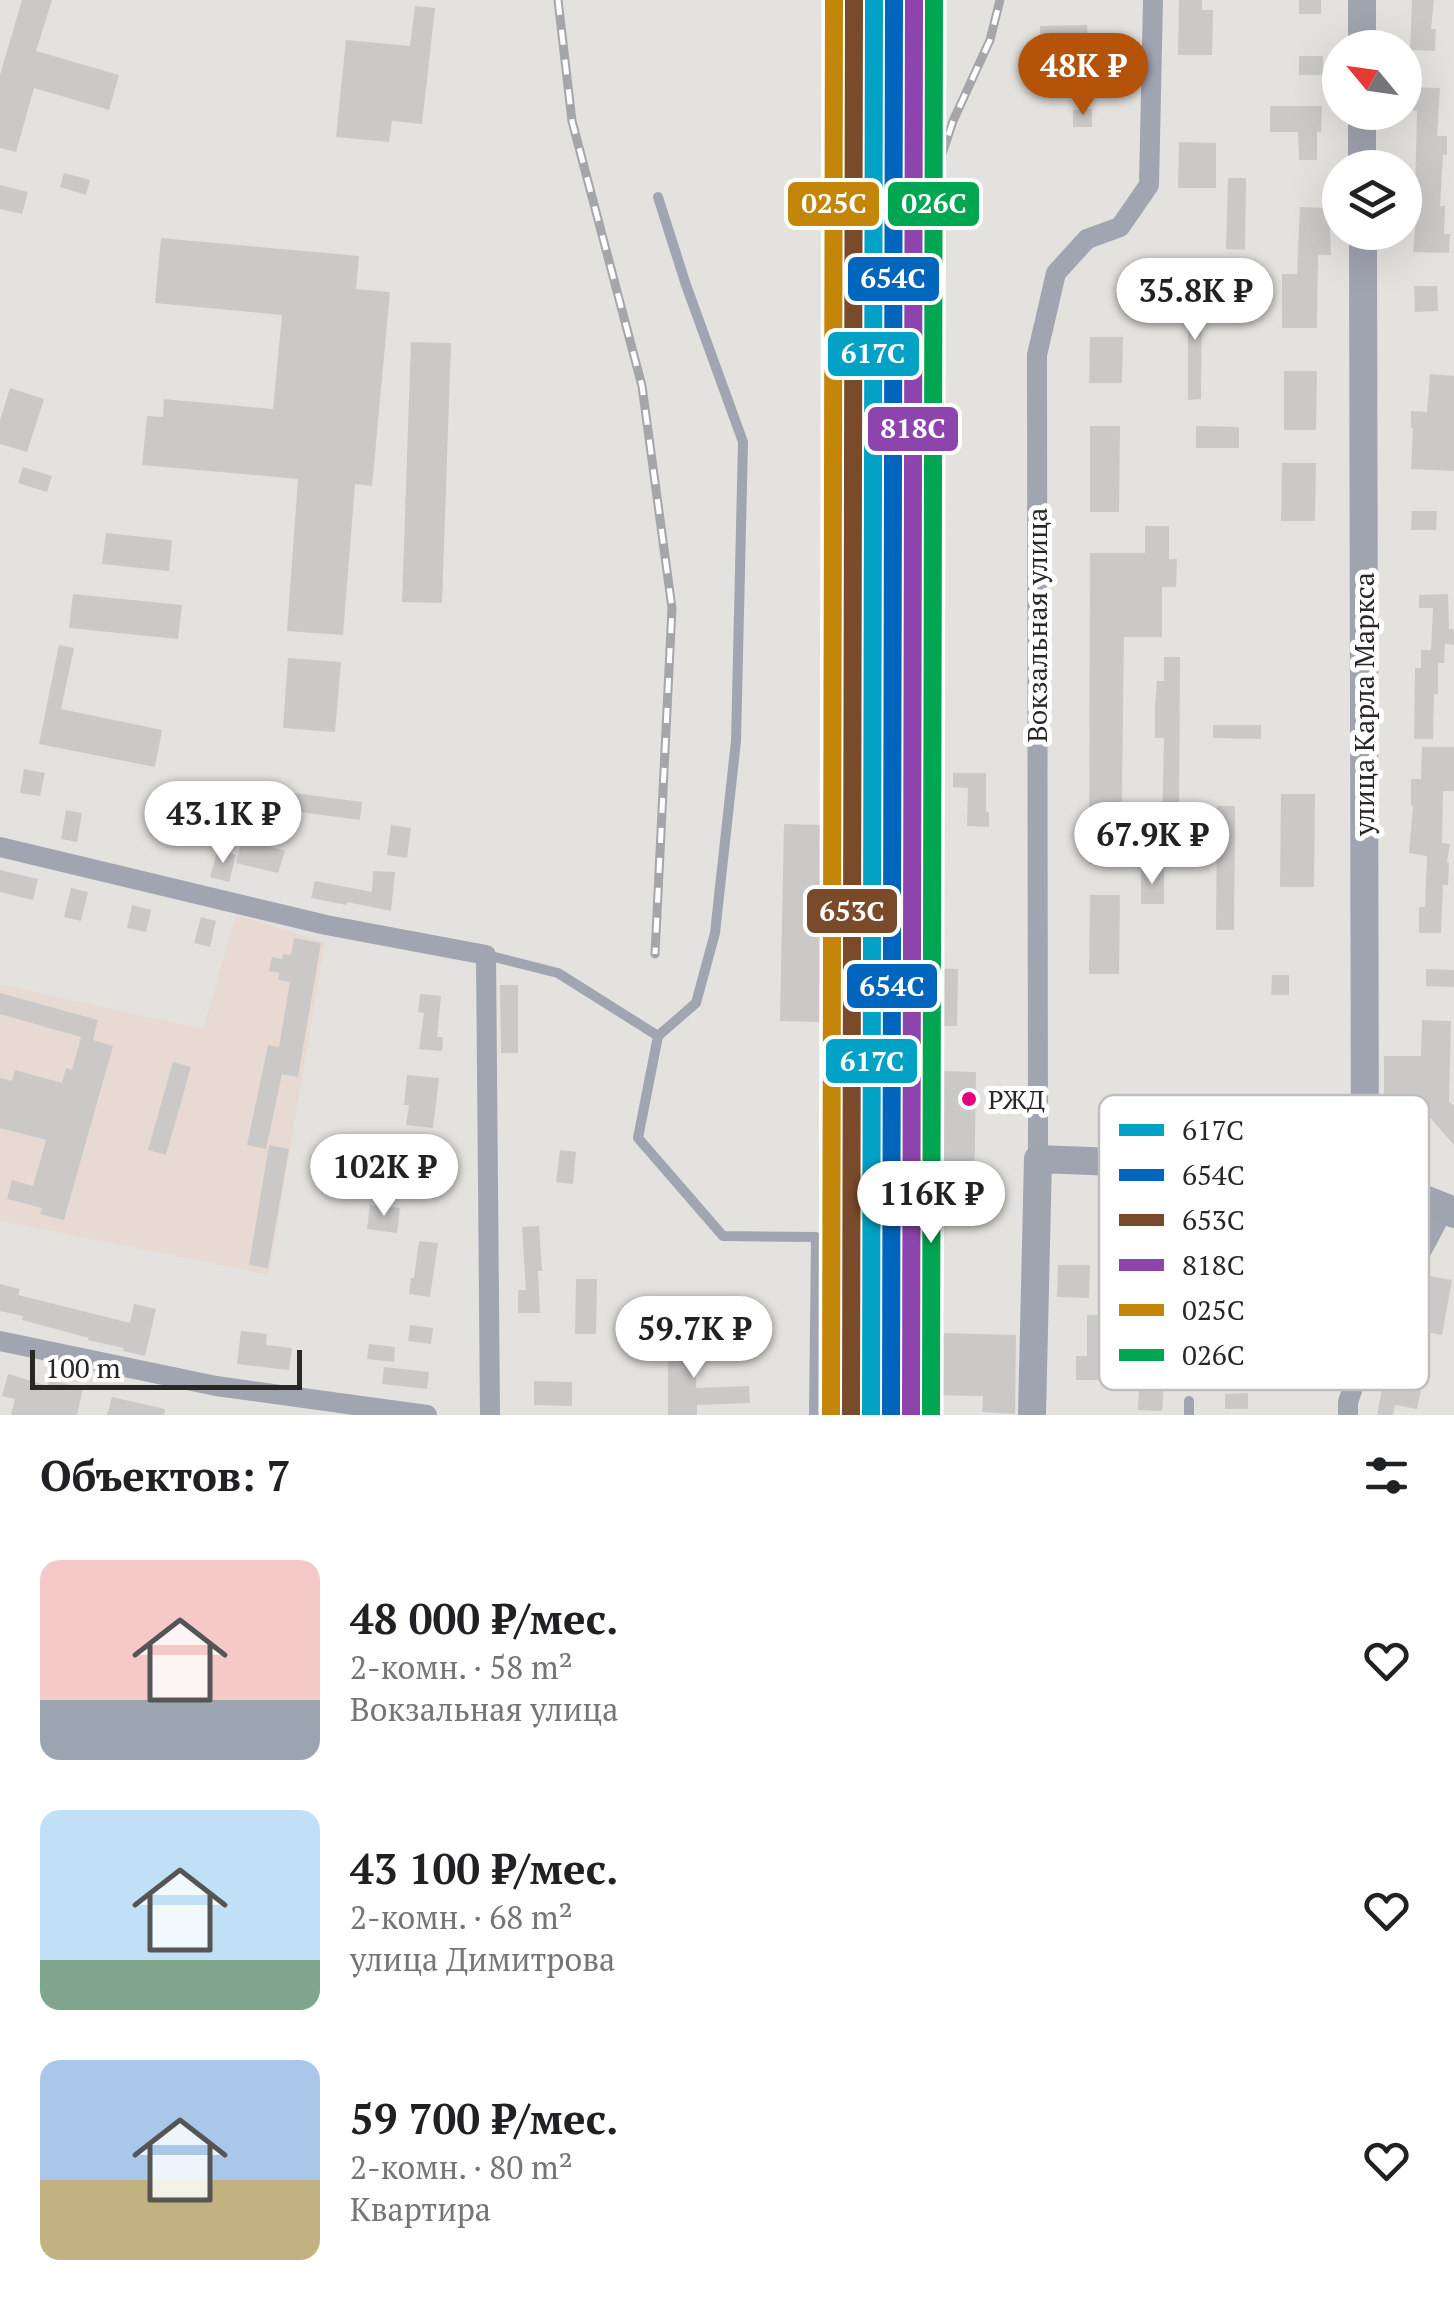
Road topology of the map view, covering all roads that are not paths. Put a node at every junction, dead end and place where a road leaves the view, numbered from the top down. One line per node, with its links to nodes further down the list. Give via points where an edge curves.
1 (1153, 0): 10 (street, Вокзальная улица, via 1148,185 1120,227 1087,239 1056,273 1036,356)
2 (1362, 0): 3 (street)
3 (1362, 30)
4 (658, 197): 8 (lane, via 743,442 736,742 715,933 696,1003)
5 (1363, 250): 9 (street, улица Карла Маркса)
6 (0, 847): 7 (street)
7 (486, 955): 8 (lane, via 558,973); 18 (street)
8 (658, 1036): 19 (lane, via 638,1138 723,1236 816,1237)
9 (1365, 1095)
10 (1038, 1158): 11 (street); 20 (street, Вокзальная улица)
11 (1099, 1161)
12 (1450, 1211): 13 (street)
13 (1429, 1247)
14 (0, 1342): 17 (street, via 216,1386)
15 (1352, 1390): 22 (street)
16 (1189, 1401): 21 (lane)
17 (427, 1415)
18 (490, 1415)
19 (814, 1415)
20 (1032, 1415)
21 (1189, 1415)
22 (1348, 1415)

